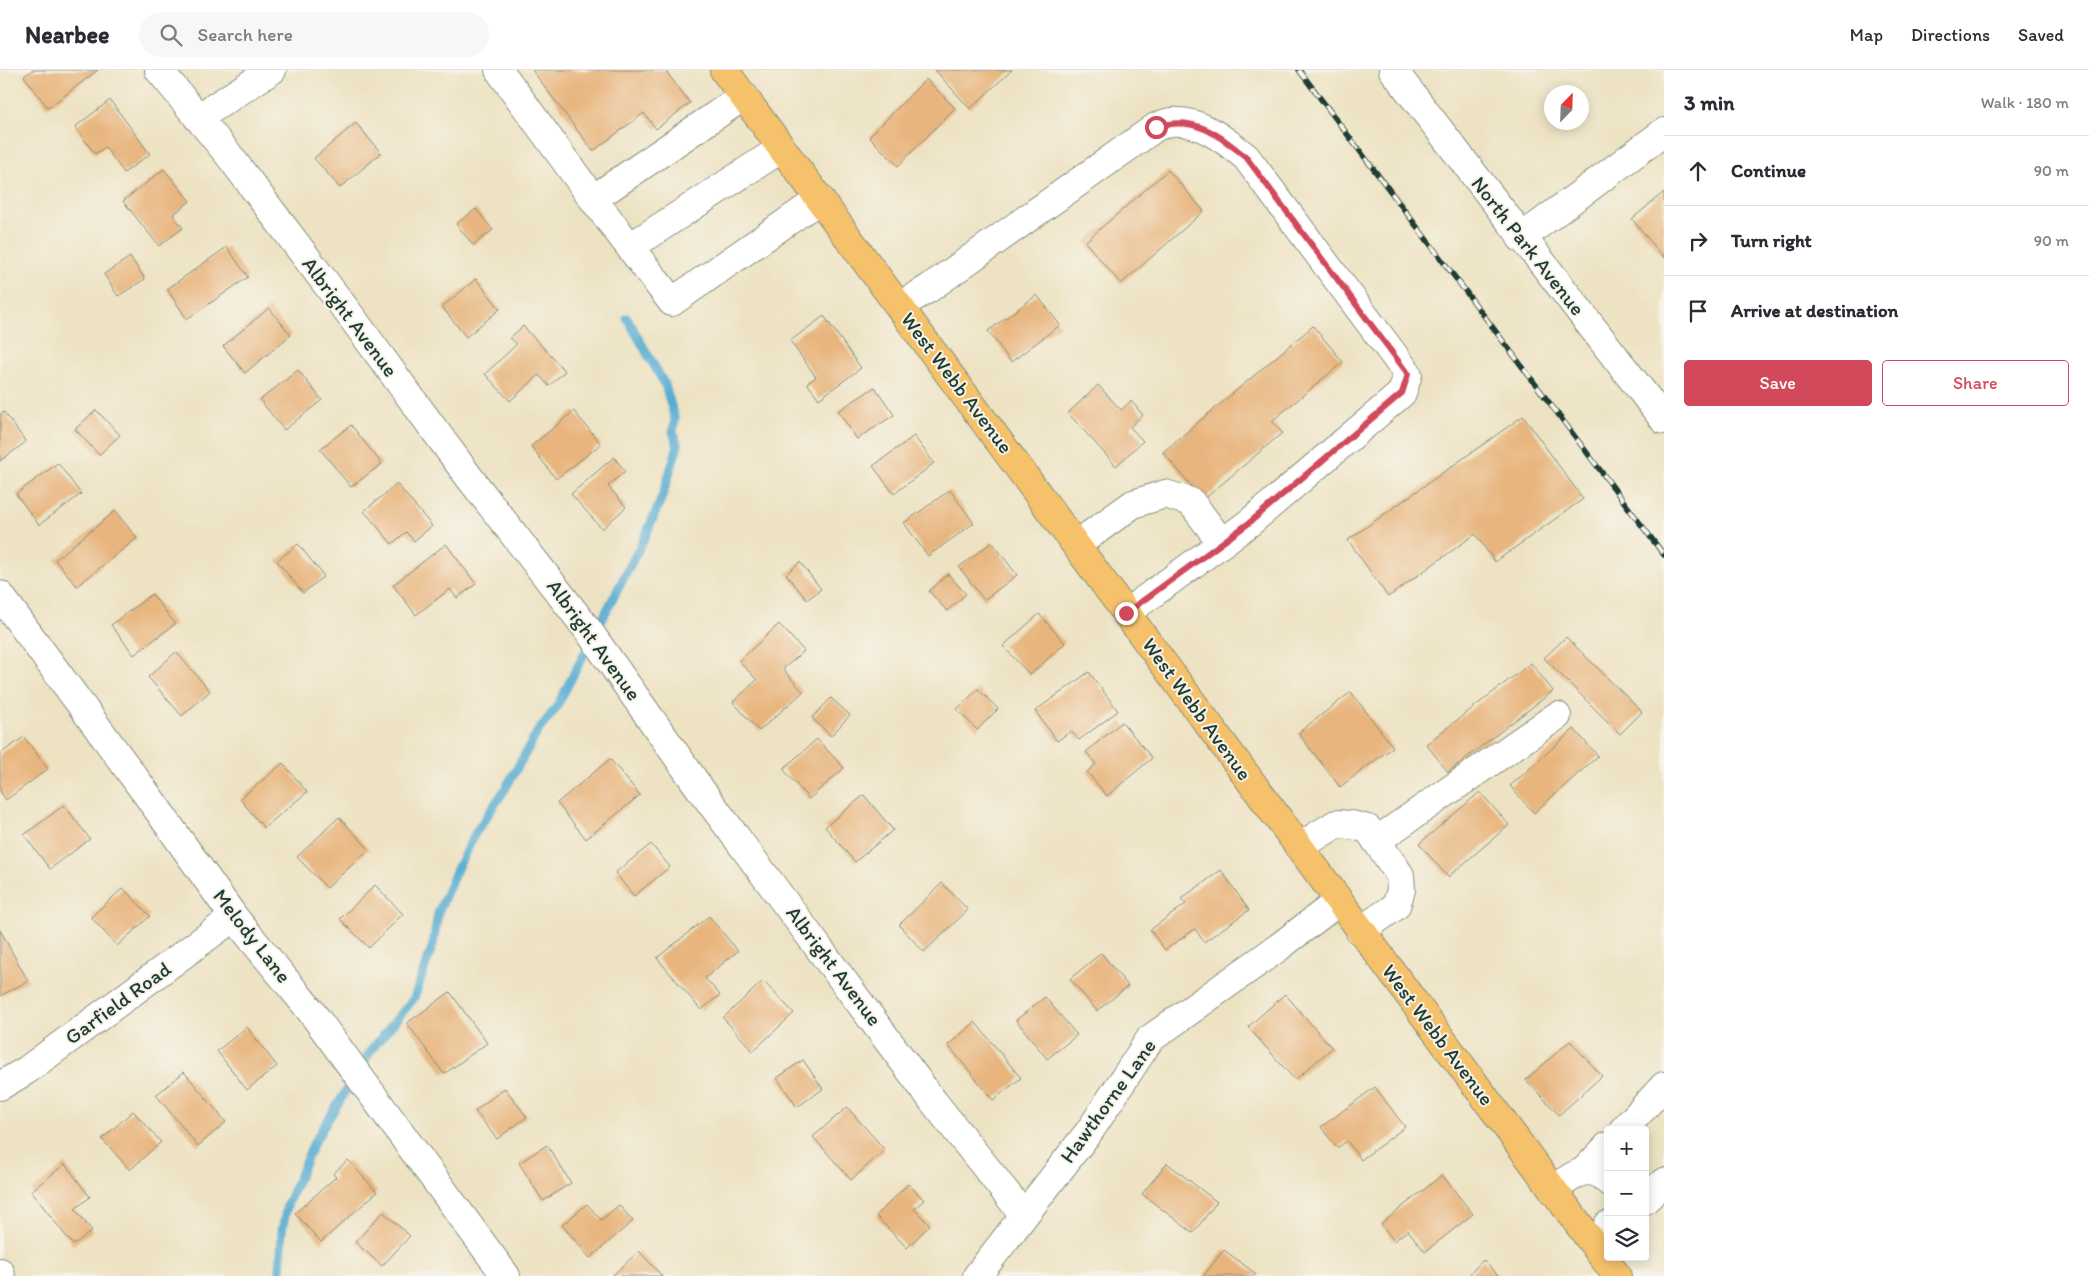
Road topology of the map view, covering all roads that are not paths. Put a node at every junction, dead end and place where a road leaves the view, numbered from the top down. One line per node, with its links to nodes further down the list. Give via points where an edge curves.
1 (159, 70): 7 (street, Albright Avenue)
2 (272, 70): 7 (street)
3 (499, 70): 11 (street)
4 (724, 70): 6 (highway, West Webb Avenue)
5 (1393, 70): 12 (street, North Park Avenue)
6 (744, 96): 9 (highway, West Webb Avenue); 11 (street)
7 (198, 118): 34 (street, Albright Avenue, via 588,630 701,790 933,1101)
8 (1664, 132): 12 (street)
9 (782, 148): 10 (highway, West Webb Avenue); 13 (street)
10 (820, 199): 13 (street, via 672,302); 14 (highway, West Webb Avenue)
11 (593, 200): 13 (street)
12 (1522, 238): 15 (street, North Park Avenue)
13 (630, 247)
14 (899, 306): 16 (street, via 928,289 1156,127 1172,122 1197,125 1225,140 1246,157 1408,374 1402,393); 17 (highway, West Webb Avenue)
15 (1664, 420)
16 (1222, 543): 17 (street, via 1191,502 1165,494 1133,504); 19 (street)
17 (1076, 545): 19 (highway, West Webb Avenue)
18 (0, 595): 24 (street, Melody Lane)
19 (1126, 613): 22 (highway, West Webb Avenue)
20 (1557, 716): 21 (street)
21 (1376, 841): 22 (street, via 1368,829 1336,824); 25 (street, via 1400,875 1401,890 1396,906)
22 (1299, 847): 23 (highway, West Webb Avenue)
23 (1339, 901): 25 (highway, West Webb Avenue); 34 (street, Hawthorne Lane, via 1150,1038 1091,1129)
24 (234, 917): 26 (street, Garfield Road); 39 (street, Melody Lane, via 310,1010)
25 (1360, 931): 32 (highway, West Webb Avenue)
26 (0, 1086)
27 (1664, 1086): 28 (street)
28 (1627, 1126)
29 (1604, 1156): 30 (street)
30 (1596, 1176): 32 (street, via 1574,1175)
31 (1664, 1182): 33 (street)
32 (1553, 1190): 36 (highway, West Webb Avenue)
33 (1649, 1196)
34 (1024, 1214): 40 (street, Hawthorne Lane)
35 (1604, 1237): 36 (street)
36 (1599, 1252): 41 (highway, West Webb Avenue)
37 (0, 1272): 38 (street)
38 (1, 1276)
39 (506, 1276)
40 (977, 1276)
41 (1617, 1276)

